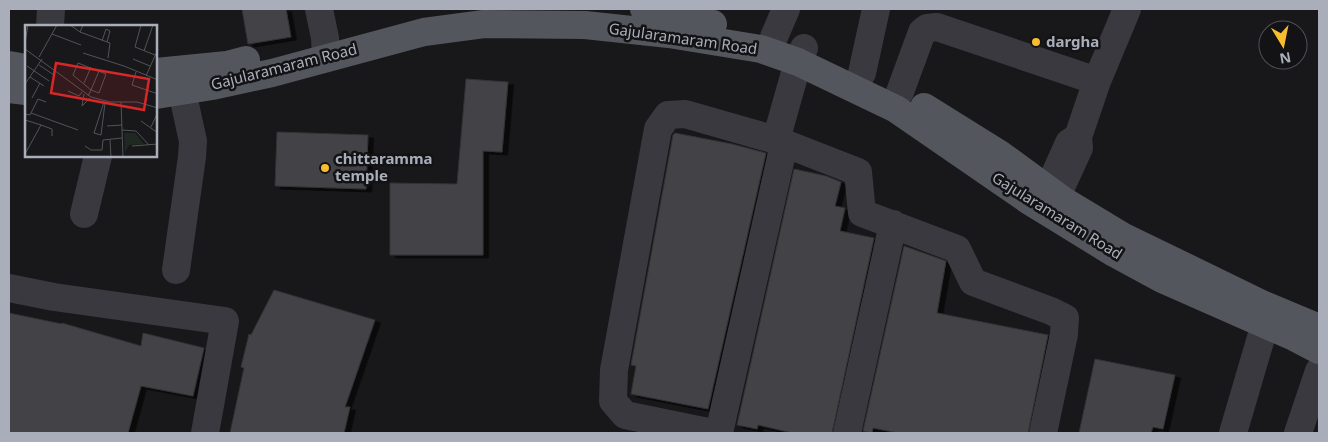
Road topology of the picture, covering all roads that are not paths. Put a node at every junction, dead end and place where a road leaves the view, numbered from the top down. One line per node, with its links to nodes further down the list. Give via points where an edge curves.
1 (51, 9): 8 (street)
2 (319, 9): 10 (street)
3 (464, 9): 10 (main road, Gajularamaram Road, via 427,15)
4 (644, 9): 9 (main road, Gajularamaram Road)
5 (786, 9): 9 (street)
6 (876, 9): 15 (street)
7 (1127, 9): 16 (street)
8 (50, 25)
9 (774, 37): 11 (main road, Gajularamaram Road)
10 (325, 48): 11 (main road, Gajularamaram Road, via 484,24 585,25 669,34); 14 (main road, Gajularamaram Road, via 227,65); 20 (main road, Gajularamaram Road, via 272,73)
11 (801, 55): 15 (main road, Gajularamaram Road, via 826,56); 21 (street); 28 (main road, Gajularamaram Road, via 896,109 1028,200 1114,253)
12 (9, 65): 13 (main road)
13 (25, 68)
14 (158, 72)
15 (862, 73): 19 (main road, Gajularamaram Road)
16 (1097, 81): 19 (street, via 937,27 922,32); 23 (street, via 1078,137 1069,143)
17 (9, 89): 18 (main road)
18 (25, 91)
19 (900, 92): 23 (main road, Gajularamaram Road, via 1001,155)
20 (169, 93): 26 (street, via 193,141)
21 (780, 142): 25 (street, via 858,172 862,213); 33 (street, via 685,114 668,115 658,129 614,370 613,401 625,415); 34 (street)
22 (98, 158): 24 (street)
23 (1052, 193): 29 (main road, Gajularamaram Road, via 1122,236)
24 (84, 214)
25 (893, 224): 35 (street); 36 (street, via 957,249 973,282 1065,318)
26 (176, 270)
27 (9, 288): 32 (street, via 225,321)
28 (1265, 324): 30 (main road, Gajularamaram Road); 37 (street)
29 (1319, 328)
30 (1319, 350)
31 (1319, 371): 38 (street)
32 (205, 433)
33 (713, 433)
34 (719, 433)
35 (847, 433)
36 (1043, 433)
37 (1233, 433)
38 (1298, 433)

